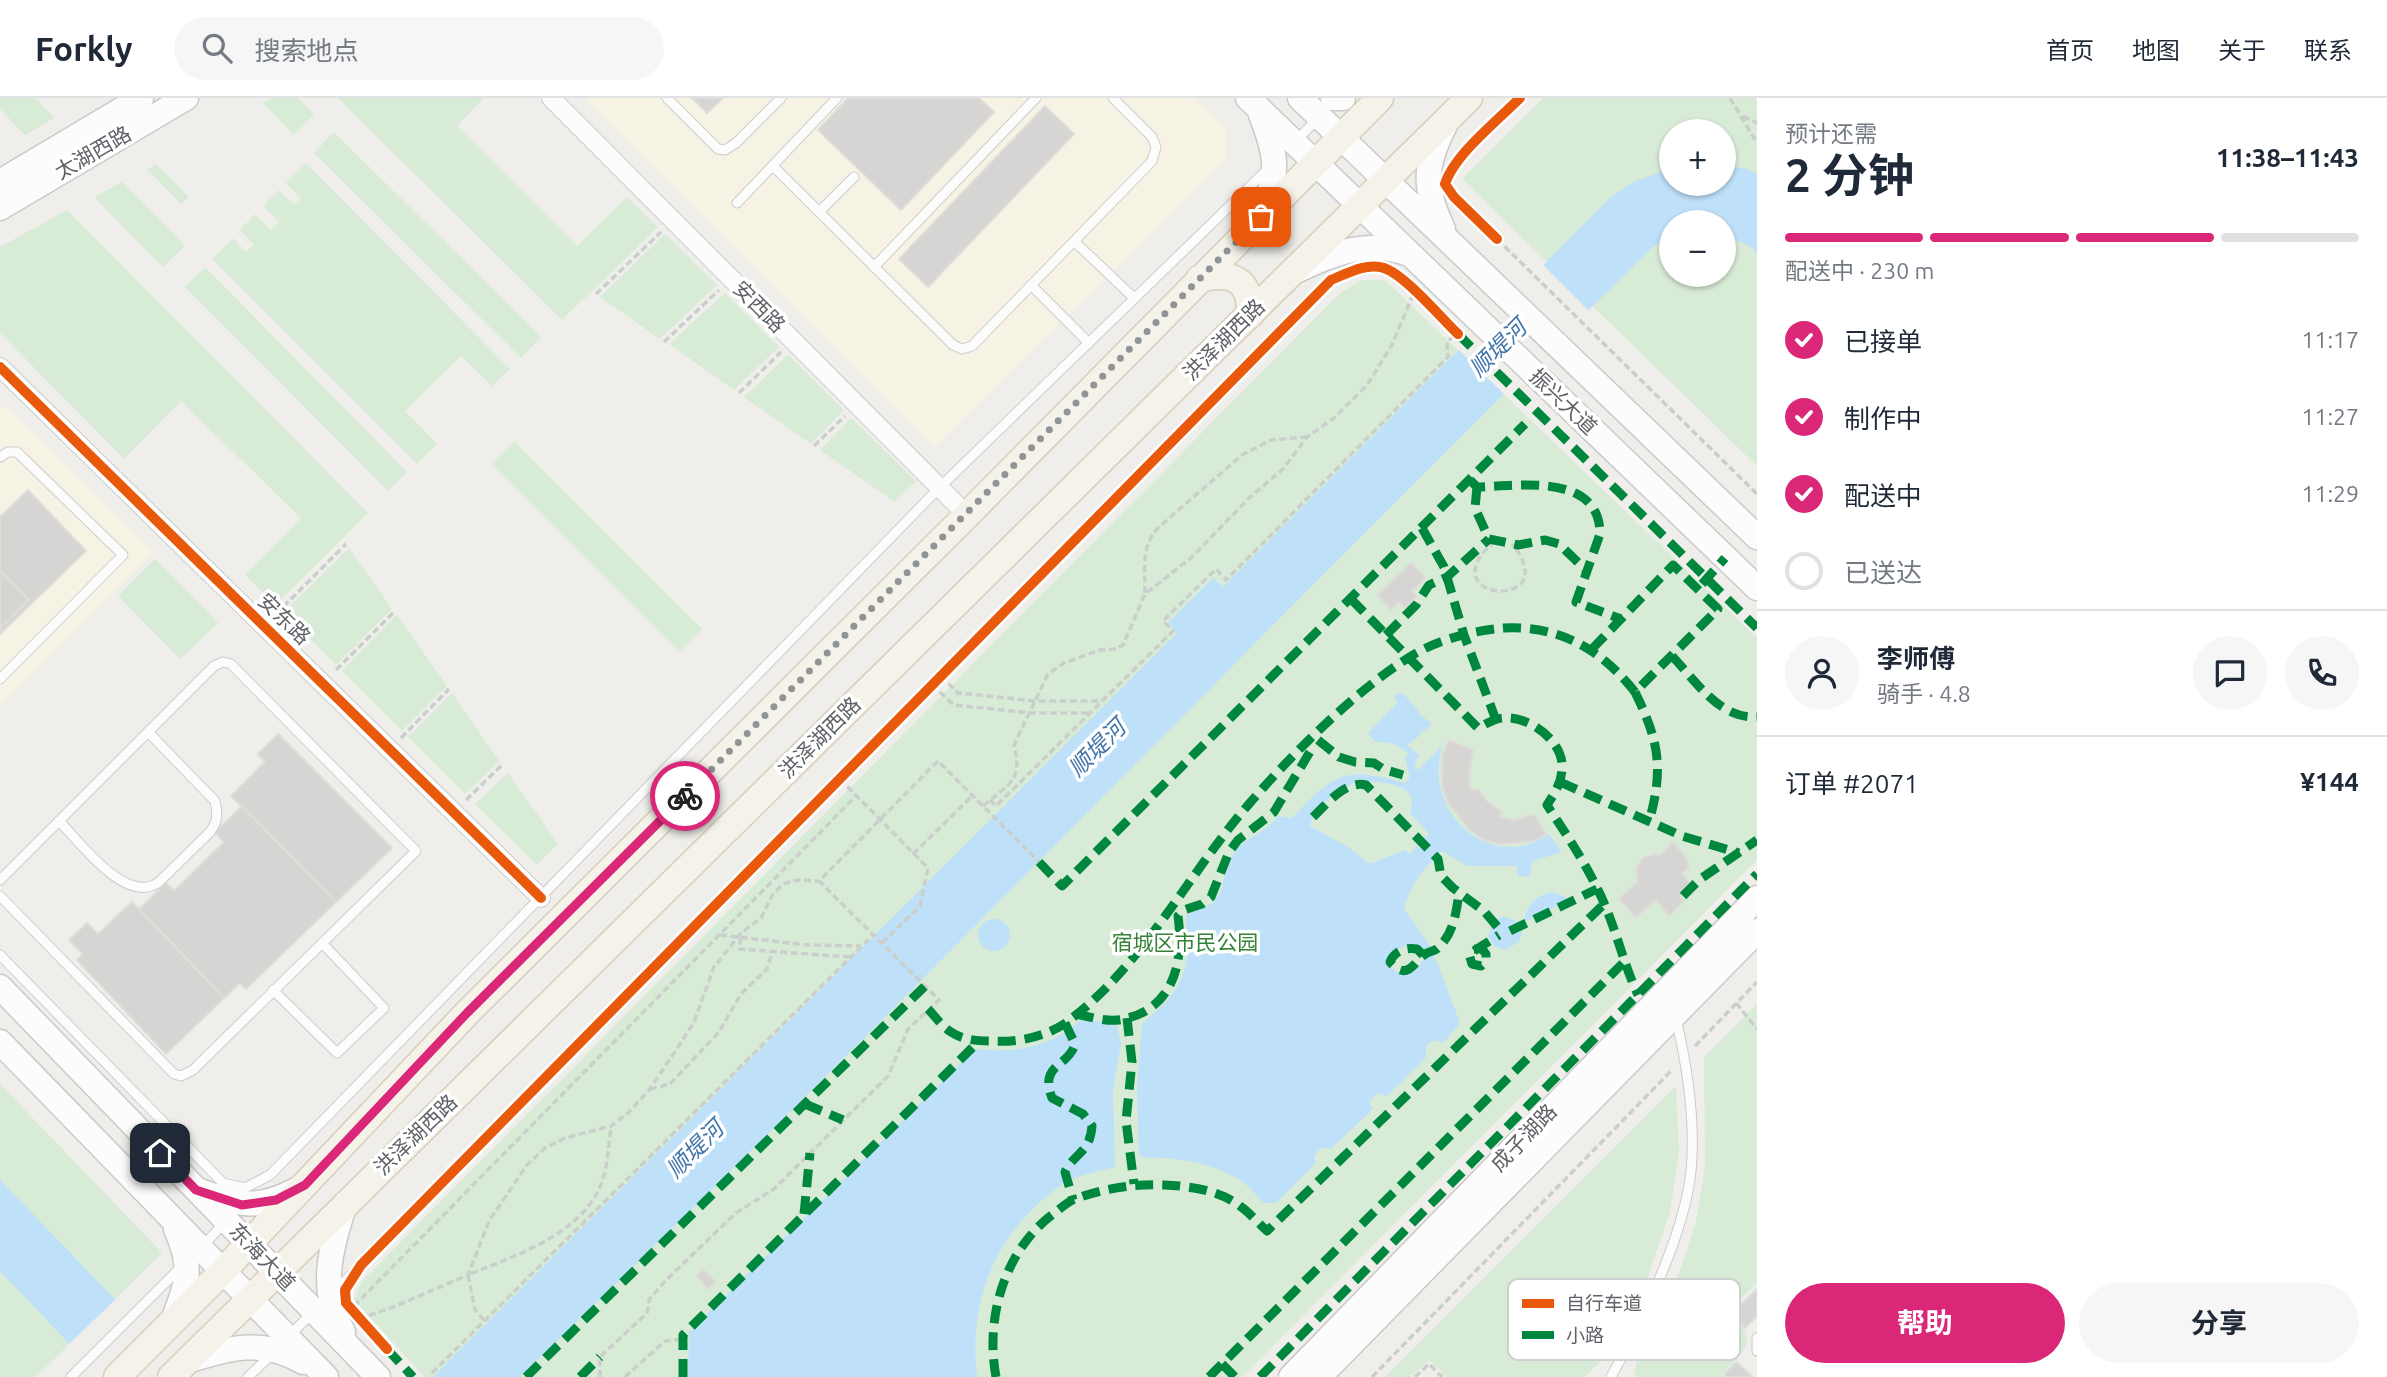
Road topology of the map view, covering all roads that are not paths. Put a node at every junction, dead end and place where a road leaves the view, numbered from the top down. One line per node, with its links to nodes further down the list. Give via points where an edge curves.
1 (141, 98): 22 (street, 太湖西路)
2 (186, 98): 25 (street, 太湖西路)
3 (551, 98): 42 (street, 安西路)
4 (667, 98): 5 (lane, via 718,149 725,150)
5 (781, 98)
6 (837, 98): 19 (lane)
7 (1036, 98): 32 (lane)
8 (1113, 98): 28 (lane, via 1152,137 1156,147 1144,172)
9 (1300, 98): 12 (street, 振兴大道)
10 (1380, 98): 15 (main road, 洪泽湖西路)
11 (1469, 98): 14 (main road, 洪泽湖西路)
12 (1334, 102): 15 (street, 振兴大道); 16 (lane)
13 (1253, 103): 16 (street, 振兴大道); 17 (street)
14 (1447, 120): 21 (main road, 洪泽湖西路); 29 (street, via 1432,151 1427,187)
15 (1340, 137): 18 (main road, 洪泽湖西路); 21 (street, 振兴大道)
16 (1294, 142): 17 (lane); 18 (street, 振兴大道)
17 (1276, 161): 27 (street, via 1273,186); 37 (lane)
18 (1315, 162): 24 (street, 振兴大道); 27 (main road, 洪泽湖西路)
19 (773, 166): 23 (lane); 26 (lane)
20 (853, 177): 26 (lane)
21 (1387, 181): 24 (main road, 洪泽湖西路); 29 (street, 振兴大道)
22 (0, 182)
23 (737, 204)
24 (1360, 207): 30 (street, 振兴大道); 33 (main road, 洪泽湖西路)
25 (0, 208)
26 (819, 212): 32 (lane)
27 (1261, 217): 34 (main road, 洪泽湖西路)
28 (1074, 242): 35 (lane); 37 (lane)
29 (1450, 242): 31 (street, 振兴大道)
30 (1409, 254): 33 (street, via 1377,247 1351,250 1329,254); 36 (street, 振兴大道)
31 (1470, 261): 36 (street, via 1457,263 1444,278); 44 (street, 振兴大道)
32 (874, 267): 35 (lane, via 962,349 972,346)
33 (1294, 272): 38 (main road, 洪泽湖西路)
34 (1199, 279): 38 (main road, via 1219,274 1238,281 1250,300); 43 (main road, 洪泽湖西路)
35 (1031, 285): 39 (lane)
36 (1422, 291): 45 (street, 振兴大道, via 1553,393)
37 (1134, 298): 39 (lane)
38 (1250, 315): 61 (main road, 洪泽湖西路)
39 (1089, 342): 42 (lane)
40 (0, 367): 51 (street, 安东路)
41 (0, 457): 46 (lane, via 17,452 123,555)
42 (939, 488): 43 (street, 安西路); 51 (lane)
43 (967, 515): 60 (main road, 洪泽湖西路, via 467,1013)
44 (1757, 537)
45 (1757, 588)
46 (0, 679)
47 (148, 732): 48 (lane); 48 (lane, via 215,801 216,823 185,857 151,888 130,887); 54 (lane, via 214,666 231,664 415,850)
48 (58, 821): 49 (lane)
49 (0, 880)
50 (0, 896): 57 (lane, via 174,1074 193,1070)
51 (541, 898): 62 (lane)
52 (1757, 898): 86 (street, 成子湖路)
53 (1757, 931): 58 (street, 成子湖路)
54 (322, 943): 57 (lane); 57 (lane, via 384,1008 337,1053)
55 (0, 955): 62 (lane, via 223,1183 245,1188)
56 (0, 987): 65 (street, 东海大道, via 196,1190)
57 (273, 990)
58 (1675, 1014): 71 (lane, via 1689,1083 1692,1160 1684,1208); 87 (street, 成子湖路)
59 (0, 1042): 67 (street, 东海大道, via 171,1219)
60 (354, 1134): 61 (main road, via 348,1149 358,1168); 63 (main road, 洪泽湖西路)
61 (383, 1167): 64 (main road, 洪泽湖西路)
62 (270, 1175): 65 (lane)
63 (305, 1185): 65 (street); 66 (main road, 洪泽湖西路)
64 (345, 1205): 70 (main road, 洪泽湖西路); 73 (street, via 334,1236)
65 (234, 1213): 66 (street, 东海大道); 67 (lane)
66 (249, 1244): 69 (main road, 洪泽湖西路); 70 (street, 东海大道)
67 (194, 1255): 69 (street, 东海大道); 74 (street); 83 (lane)
68 (361, 1265): 73 (lane)
69 (223, 1271): 72 (street, 东海大道); 74 (main road, 洪泽湖西路)
70 (276, 1272): 72 (main road, 洪泽湖西路); 73 (street, 东海大道)
71 (1657, 1279)
72 (249, 1298): 76 (street, 东海大道); 80 (main road, 洪泽湖西路)
73 (335, 1305): 76 (lane); 79 (street, 东海大道)
74 (172, 1322): 81 (main road, 洪泽湖西路)
75 (1757, 1338): 77 (lane)
76 (282, 1343): 80 (street, via 226,1349); 82 (street, 东海大道); 85 (lane)
77 (1757, 1351)
78 (1620, 1360): 88 (lane)
79 (366, 1365)
80 (179, 1369)
81 (122, 1372): 84 (main road, via 150,1364)
82 (324, 1375)
83 (71, 1377)
84 (159, 1377)
85 (248, 1377)
86 (1291, 1377)
87 (1319, 1377)
88 (1611, 1377)

